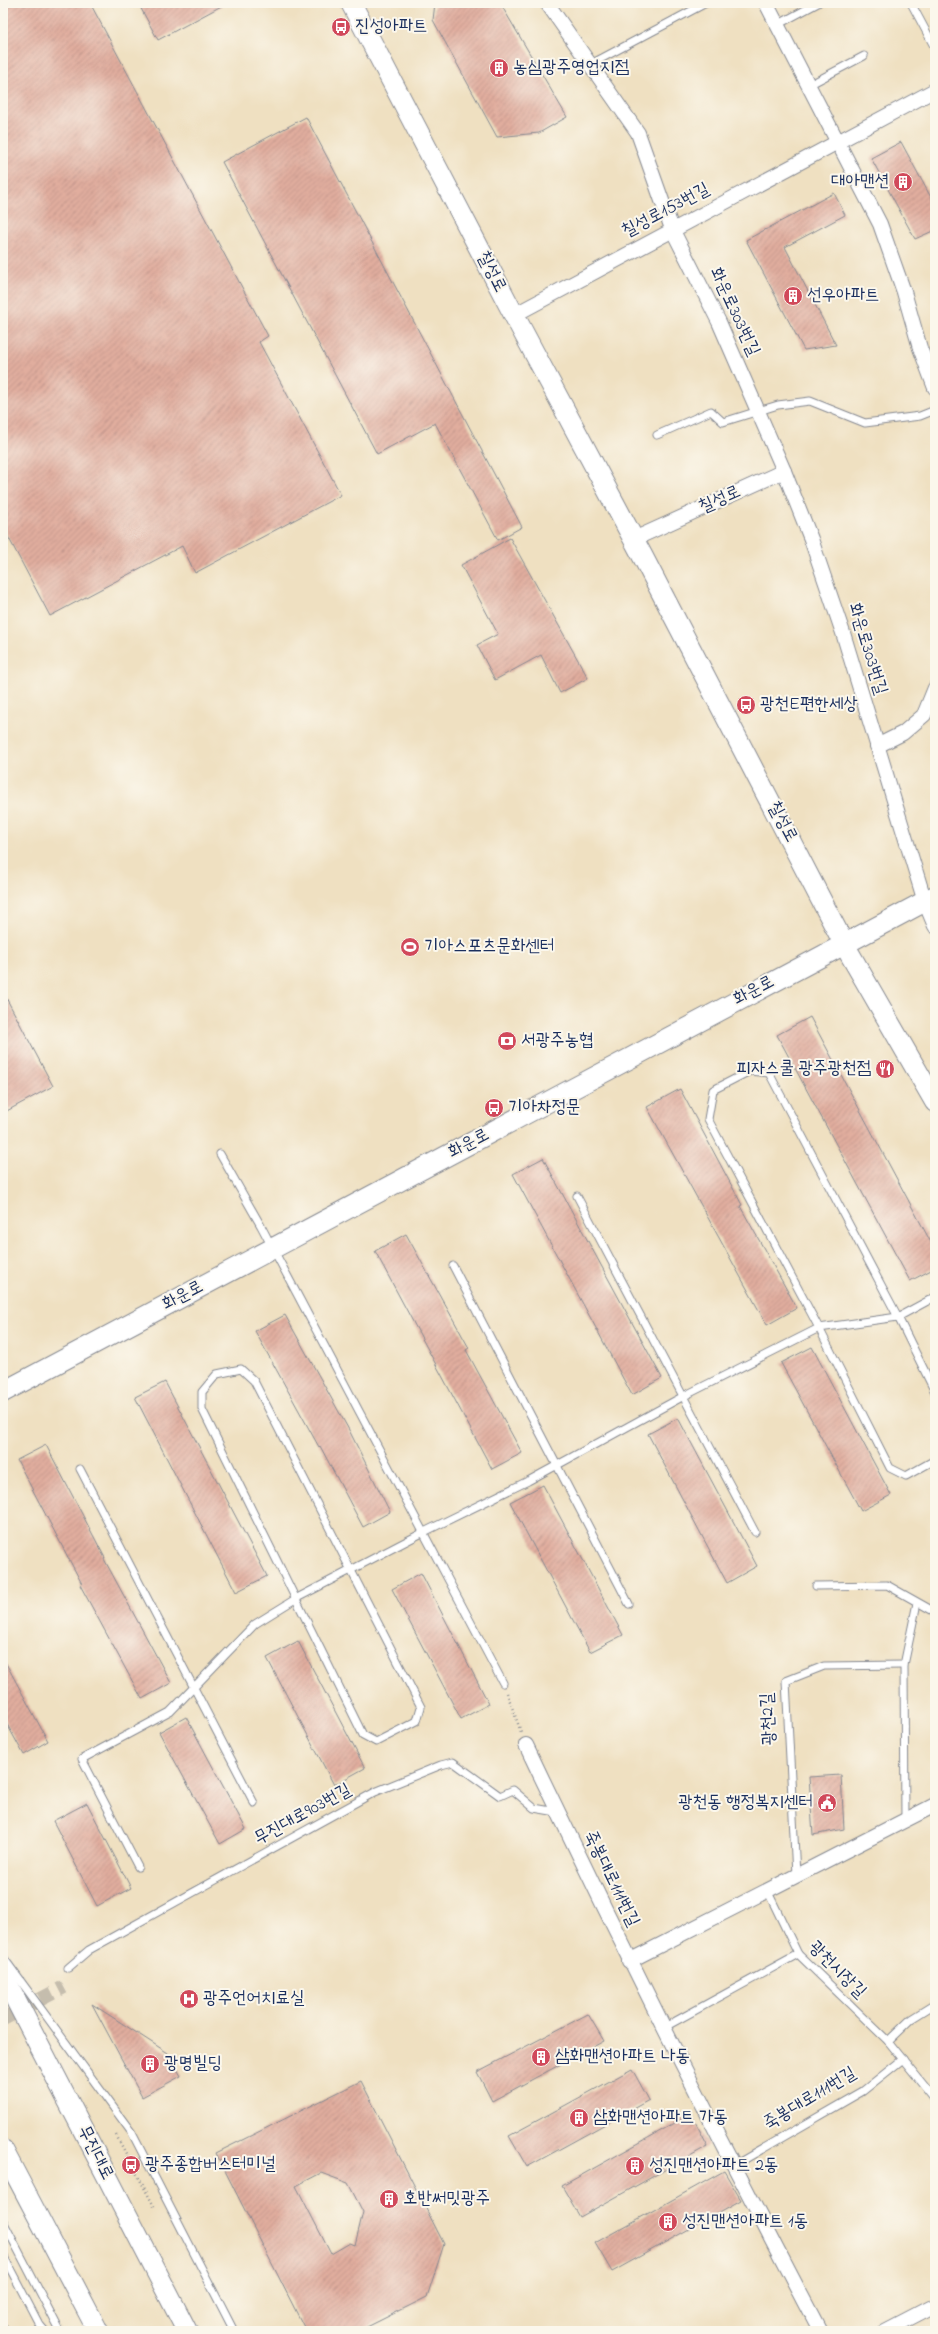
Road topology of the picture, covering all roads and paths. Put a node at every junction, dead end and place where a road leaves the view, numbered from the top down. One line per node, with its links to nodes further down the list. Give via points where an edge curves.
1 (352, 3): 15 (street, 칠성로)
2 (548, 3): 10 (street, 화운로303번길)
3 (706, 3): 10 (lane)
4 (766, 3): 7 (street)
5 (818, 3): 7 (lane)
6 (911, 3): 8 (lane)
7 (777, 25): 11 (street)
8 (935, 48)
9 (864, 56): 11 (lane)
10 (591, 64): 14 (street, 화운로303번길, via 638,133)
11 (809, 85): 13 (street)
12 (935, 90): 13 (street, 칠성로153번길)
13 (837, 142): 14 (street, 칠성로153번길); 16 (street, via 880,224)
14 (672, 229): 15 (street, 칠성로153번길); 18 (street, 화운로303번길, via 719,322)
15 (514, 314): 21 (street, 칠성로)
16 (935, 388)
17 (935, 410): 18 (lane, via 920,416 865,423 810,401 778,405)
18 (758, 412): 19 (lane, via 723,422 711,410); 20 (street, 화운로303번길)
19 (657, 435)
20 (784, 471): 21 (street, 칠성로); 23 (street, 화운로303번길, via 811,539)
21 (634, 539): 26 (street, 칠성로)
22 (935, 688): 23 (street, via 924,714 902,734)
23 (877, 746): 24 (street, 화운로303번길)
24 (930, 899): 25 (street, 화운로303번길); 26 (street, 화운로)
25 (935, 926)
26 (844, 944): 27 (street, 칠성로); 30 (street, 화운로)
27 (935, 1102)
28 (220, 1154): 30 (lane)
29 (577, 1196): 37 (lane)
30 (273, 1248): 35 (street, 화운로); 41 (lane)
31 (453, 1266): 39 (lane)
32 (935, 1297): 33 (lane)
33 (898, 1317): 34 (lane); 34 (lane, via 769,1073 750,1070 713,1090 708,1119); 36 (lane)
34 (819, 1328): 37 (lane); 38 (lane, via 890,1468 906,1476)
35 (3, 1392)
36 (935, 1392)
37 (682, 1397): 39 (lane); 42 (lane)
38 (935, 1460)
39 (558, 1465): 41 (lane); 47 (lane)
40 (80, 1469): 51 (lane)
41 (424, 1532): 43 (lane); 50 (lane)
42 (755, 1532)
43 (352, 1569): 45 (lane); 45 (lane, via 421,1706 417,1721 398,1732 376,1742 363,1735); 45 (lane, via 254,1381 241,1369 217,1374 202,1392 202,1409)
44 (816, 1586): 46 (lane, via 887,1585)
45 (297, 1598): 51 (lane, via 256,1624)
46 (917, 1603): 48 (lane); 49 (lane)
47 (629, 1604)
48 (935, 1612)
49 (904, 1665): 56 (lane); 58 (lane, 광천2길, via 824,1666 786,1682)
50 (503, 1683): 52 (path)
51 (195, 1686): 53 (lane); 57 (lane, via 170,1712 82,1759)
52 (526, 1745): 55 (street, 죽봉대로111번길)
53 (254, 1803)
54 (935, 1805): 56 (street)
55 (557, 1812): 62 (street, 죽봉대로111번길); 63 (lane, 무진대로903번길, via 534,1808 512,1790 500,1796 453,1762 441,1765 374,1792 89,1950)
56 (905, 1820): 58 (street)
57 (138, 1867)
58 (796, 1875): 59 (street)
59 (767, 1890): 60 (lane, 광천시장길); 62 (street)
60 (798, 1954): 66 (lane); 67 (lane, 광천시장길)
61 (3, 1956): 81 (lane, via 132,2133)
62 (629, 1961): 66 (street, 죽봉대로111번길)
63 (68, 1968)
64 (3, 1975): 80 (street, 무진대로)
65 (935, 2004): 67 (lane, via 911,2019)
66 (663, 2028): 71 (street, 죽봉대로111번길)
67 (888, 2041): 68 (lane, 광천시장길)
68 (903, 2059): 69 (lane, 광천시장길); 71 (lane, 죽봉대로111번길, via 863,2091)
69 (935, 2099)
70 (3, 2150): 79 (street)
71 (732, 2166): 82 (street, 죽봉대로111번길)
72 (3, 2221): 78 (lane)
73 (3, 2255): 77 (lane)
74 (935, 2305): 83 (street)
75 (3, 2328): 76 (lane)
76 (6, 2331)
77 (45, 2331)
78 (60, 2331)
79 (98, 2331)
80 (187, 2331)
81 (234, 2331)
82 (820, 2331)
83 (885, 2331)

